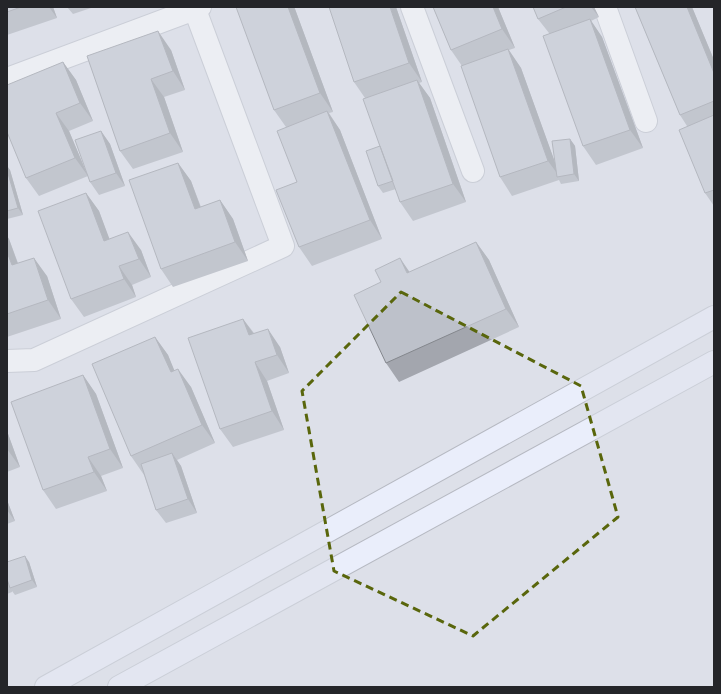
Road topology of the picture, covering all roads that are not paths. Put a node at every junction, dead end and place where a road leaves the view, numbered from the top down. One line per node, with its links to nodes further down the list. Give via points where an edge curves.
1 (412, 7): 6 (street)
2 (605, 7): 5 (street)
3 (196, 8): 4 (street); 8 (street, via 283,246 34,360)
4 (7, 78)
5 (646, 121)
6 (473, 171)
7 (714, 317): 10 (street)
8 (7, 360)
9 (714, 362): 11 (street)
10 (46, 687)
11 (119, 687)

